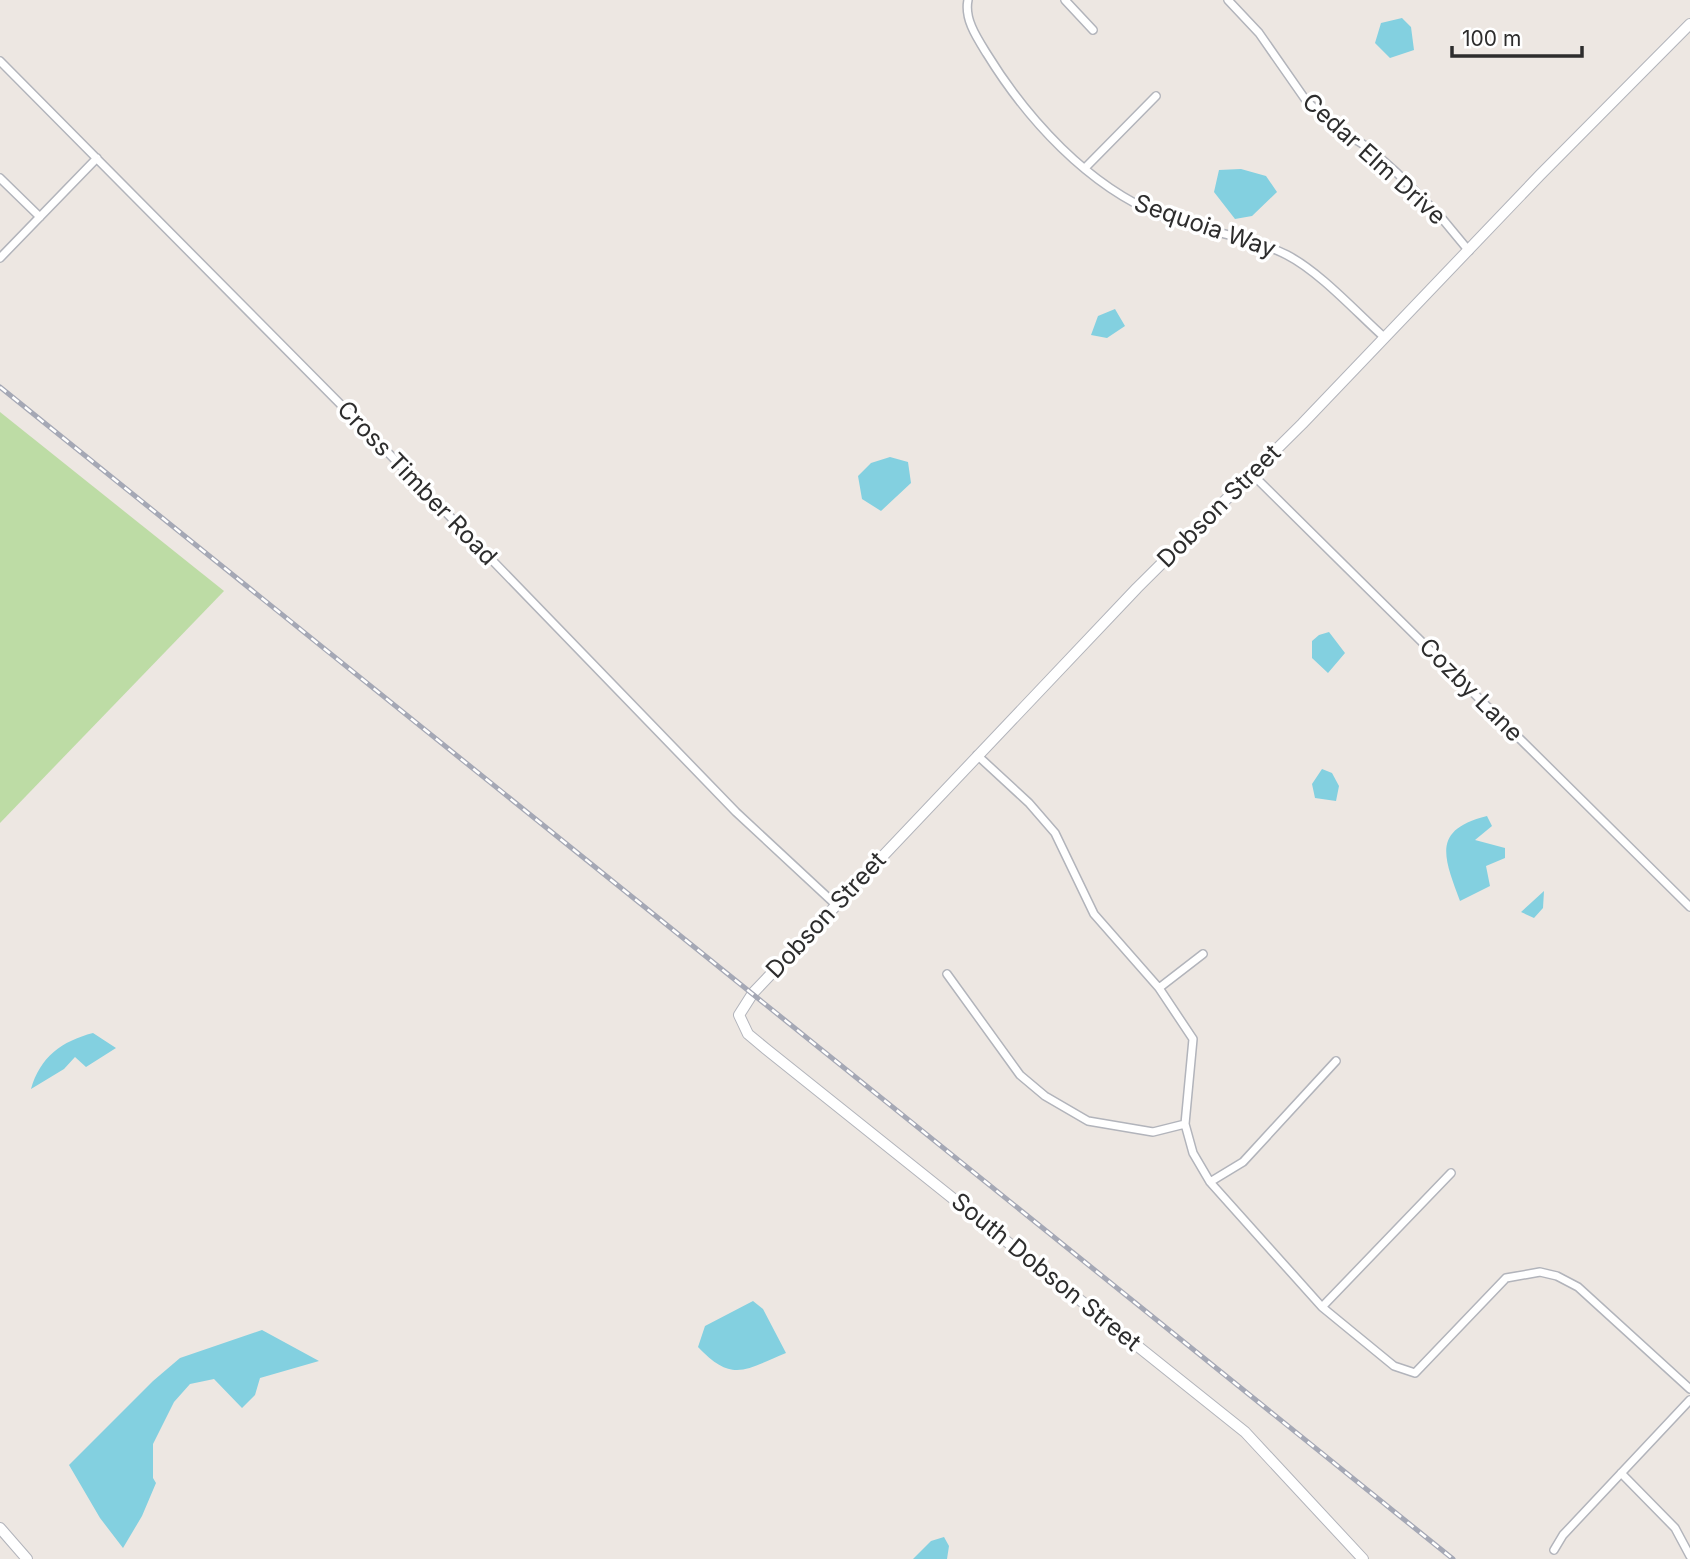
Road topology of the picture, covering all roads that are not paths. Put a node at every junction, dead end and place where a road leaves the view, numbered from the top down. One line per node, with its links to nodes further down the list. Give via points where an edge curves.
1 (1065, 0): 5 (street)
2 (1228, 0): 12 (street, Cedar Elm Drive, via 1259,33 1305,99 1329,123 1396,172)
3 (968, 2): 9 (street, Sequoia Way, via 973,29 1003,80 1032,117)
4 (1690, 24): 12 (street, Dobson Street)
5 (1093, 30)
6 (0, 61): 8 (street, Cross Timber Road)
7 (1156, 96): 9 (street)
8 (97, 158): 11 (street); 17 (street, Cross Timber Road, via 736,812)
9 (1085, 168): 14 (street, Sequoia Way, via 1123,197 1162,216 1252,239 1290,256)
10 (0, 178): 11 (street)
11 (40, 217): 13 (street)
12 (1469, 251): 14 (street, Dobson Street)
13 (0, 258)
14 (1385, 338): 15 (street, Dobson Street)
15 (1251, 473): 16 (street, Dobson Street); 18 (street, Cozby Lane)
16 (977, 755): 17 (street, Dobson Street); 21 (street, via 1055,833 1094,914)
17 (835, 904): 22 (street, Dobson Street)
18 (1690, 907)
19 (1203, 954): 21 (street)
20 (947, 974): 24 (street, via 1020,1075 1045,1096 1088,1121 1153,1132)
21 (1159, 988): 24 (street, via 1193,1039)
22 (753, 993): 35 (street, South Dobson Street, via 739,1015 748,1034 1245,1433)
23 (1336, 1061): 26 (street, via 1243,1162)
24 (1185, 1124): 26 (street, via 1193,1153)
25 (1451, 1173): 27 (street)
26 (1210, 1182): 27 (street)
27 (1322, 1307): 28 (street, via 1394,1366 1415,1373 1506,1278 1540,1272 1578,1287)
28 (1690, 1390)
29 (1690, 1400): 30 (street)
30 (1621, 1473): 32 (street); 33 (street, via 1675,1528)
31 (0, 1528): 34 (street)
32 (1554, 1550)
33 (1690, 1556)
34 (27, 1559)
35 (1363, 1559)

